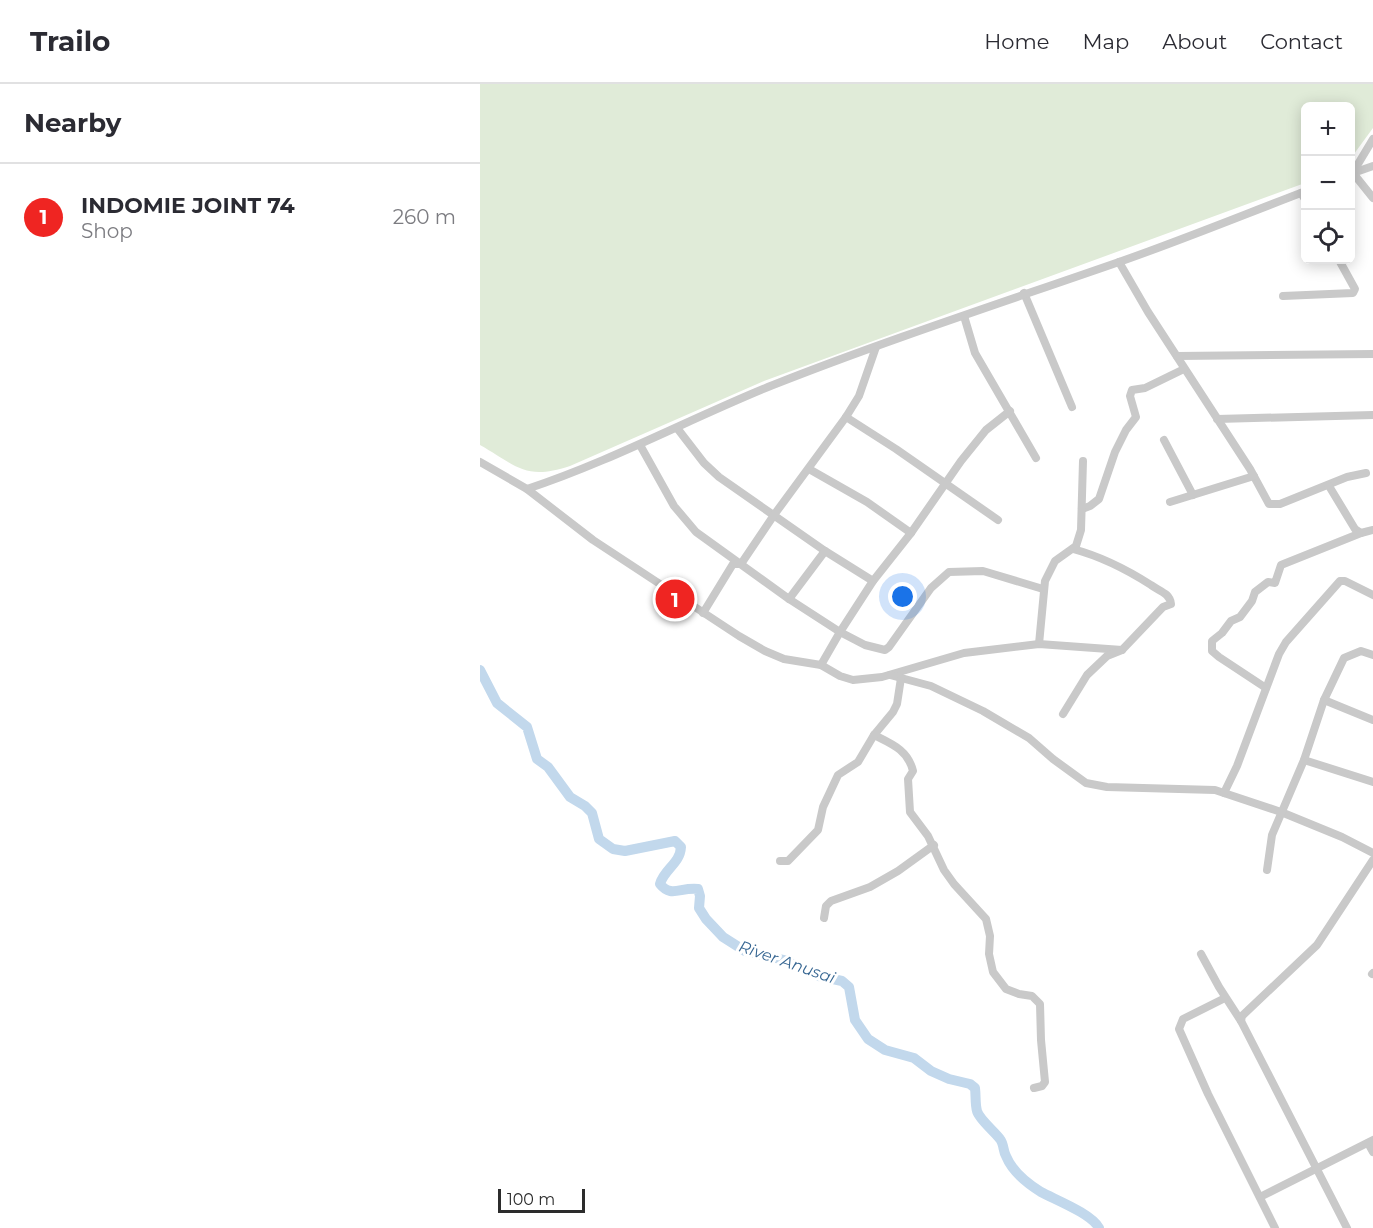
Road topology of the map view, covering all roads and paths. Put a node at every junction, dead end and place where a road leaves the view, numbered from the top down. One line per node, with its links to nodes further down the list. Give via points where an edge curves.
1 (1373, 139): 3 (street)
2 (1373, 166): 4 (street)
3 (1355, 168)
4 (1355, 173)
5 (1355, 177): 7 (street)
6 (1301, 196): 8 (street)
7 (1373, 198)
8 (1119, 262): 10 (street); 15 (street)
9 (1341, 264): 11 (street, via 1355,289 1353,293)
10 (1024, 293): 12 (street); 17 (street)
11 (1283, 296)
12 (964, 316): 13 (street); 18 (street, via 975,352)
13 (876, 347): 20 (street, via 859,396); 22 (street, via 772,385)
14 (1373, 354): 15 (street)
15 (1177, 357): 16 (street)
16 (1184, 369): 21 (street); 36 (street, via 1145,388 1132,390 1136,417 1115,452 1099,499)
17 (1072, 406)
18 (1010, 411): 25 (street); 31 (street, via 986,430)
19 (1373, 415): 21 (street)
20 (846, 417): 28 (street); 31 (street)
21 (1217, 419): 30 (street)
22 (677, 428): 24 (street); 37 (street, via 719,477)
23 (1164, 440): 34 (street)
24 (640, 445): 33 (street); 44 (street, via 686,521)
25 (1036, 458)
26 (1083, 461): 36 (street)
27 (480, 462): 33 (street)
28 (809, 469): 37 (street); 40 (street)
29 (1366, 473): 32 (street)
30 (1254, 477): 32 (street, via 1266,501 1273,505); 34 (street)
31 (944, 484): 38 (street); 40 (street)
32 (1329, 486): 41 (street)
33 (527, 489): 49 (street, via 593,540)
34 (1193, 495): 35 (street)
35 (1170, 502)
36 (1082, 509): 42 (street, via 1081,530)
37 (774, 514): 43 (street); 44 (street)
38 (999, 520)
39 (1373, 530): 41 (street)
40 (911, 533): 45 (street)
41 (1361, 533): 57 (street, via 1281,565 1275,584 1268,582 1255,592 1240,617 1212,641 1212,651)
42 (1073, 549): 46 (street, via 1055,561); 52 (street, via 1129,571 1170,599 1171,604 1163,607)
43 (825, 551): 45 (street); 48 (street)
44 (741, 564): 48 (street); 49 (street, via 733,564)
45 (873, 581): 50 (street)
46 (1043, 589): 50 (street, via 983,571 949,572 931,588 885,650); 51 (street)
47 (1373, 595): 57 (street, via 1345,581 1337,583 1286,642)
48 (789, 599): 50 (street)
49 (703, 613): 54 (street, via 765,651 784,659)
50 (840, 632): 54 (street)
51 (1039, 644): 52 (street); 55 (street, via 964,653)
52 (1122, 650): 59 (street, via 1107,656 1087,675)
53 (1373, 656): 58 (street, via 1361,651 1344,658)
54 (821, 665): 55 (street, via 853,680)
55 (890, 675): 56 (street)
56 (901, 678): 61 (street, via 896,707); 64 (street, via 931,686 1001,721 1094,785 1208,789)
57 (1266, 688): 64 (street)
58 (1324, 700): 60 (street); 62 (street)
59 (1064, 714)
60 (1373, 720)
61 (874, 735): 66 (street, via 895,745 908,758 913,771 908,779 910,812); 69 (street, via 858,762 838,775 823,807 818,830 789,861)
62 (1304, 760): 63 (street); 65 (street)
63 (1373, 782)
64 (1224, 793): 65 (street)
65 (1281, 812): 67 (street); 70 (street, via 1270,843)
66 (934, 845): 71 (street, via 870,887 828,903); 75 (street, via 944,870 986,919 990,962 998,981 1011,992 1032,996 1040,1004 1046,1082)
67 (1373, 853)
68 (1373, 860): 74 (street, via 1317,945)
69 (780, 861)
70 (1267, 870)
71 (825, 918)
72 (1201, 954): 73 (street)
73 (1225, 998): 74 (street); 79 (street, via 1183,1019 1179,1029)
74 (1241, 1021): 78 (street)
75 (1034, 1088)
76 (1370, 1141): 77 (street); 78 (street)
77 (1373, 1152)
78 (1315, 1169): 79 (street); 81 (street)
79 (1260, 1197): 80 (street)
80 (1275, 1228)
81 (1347, 1228)

